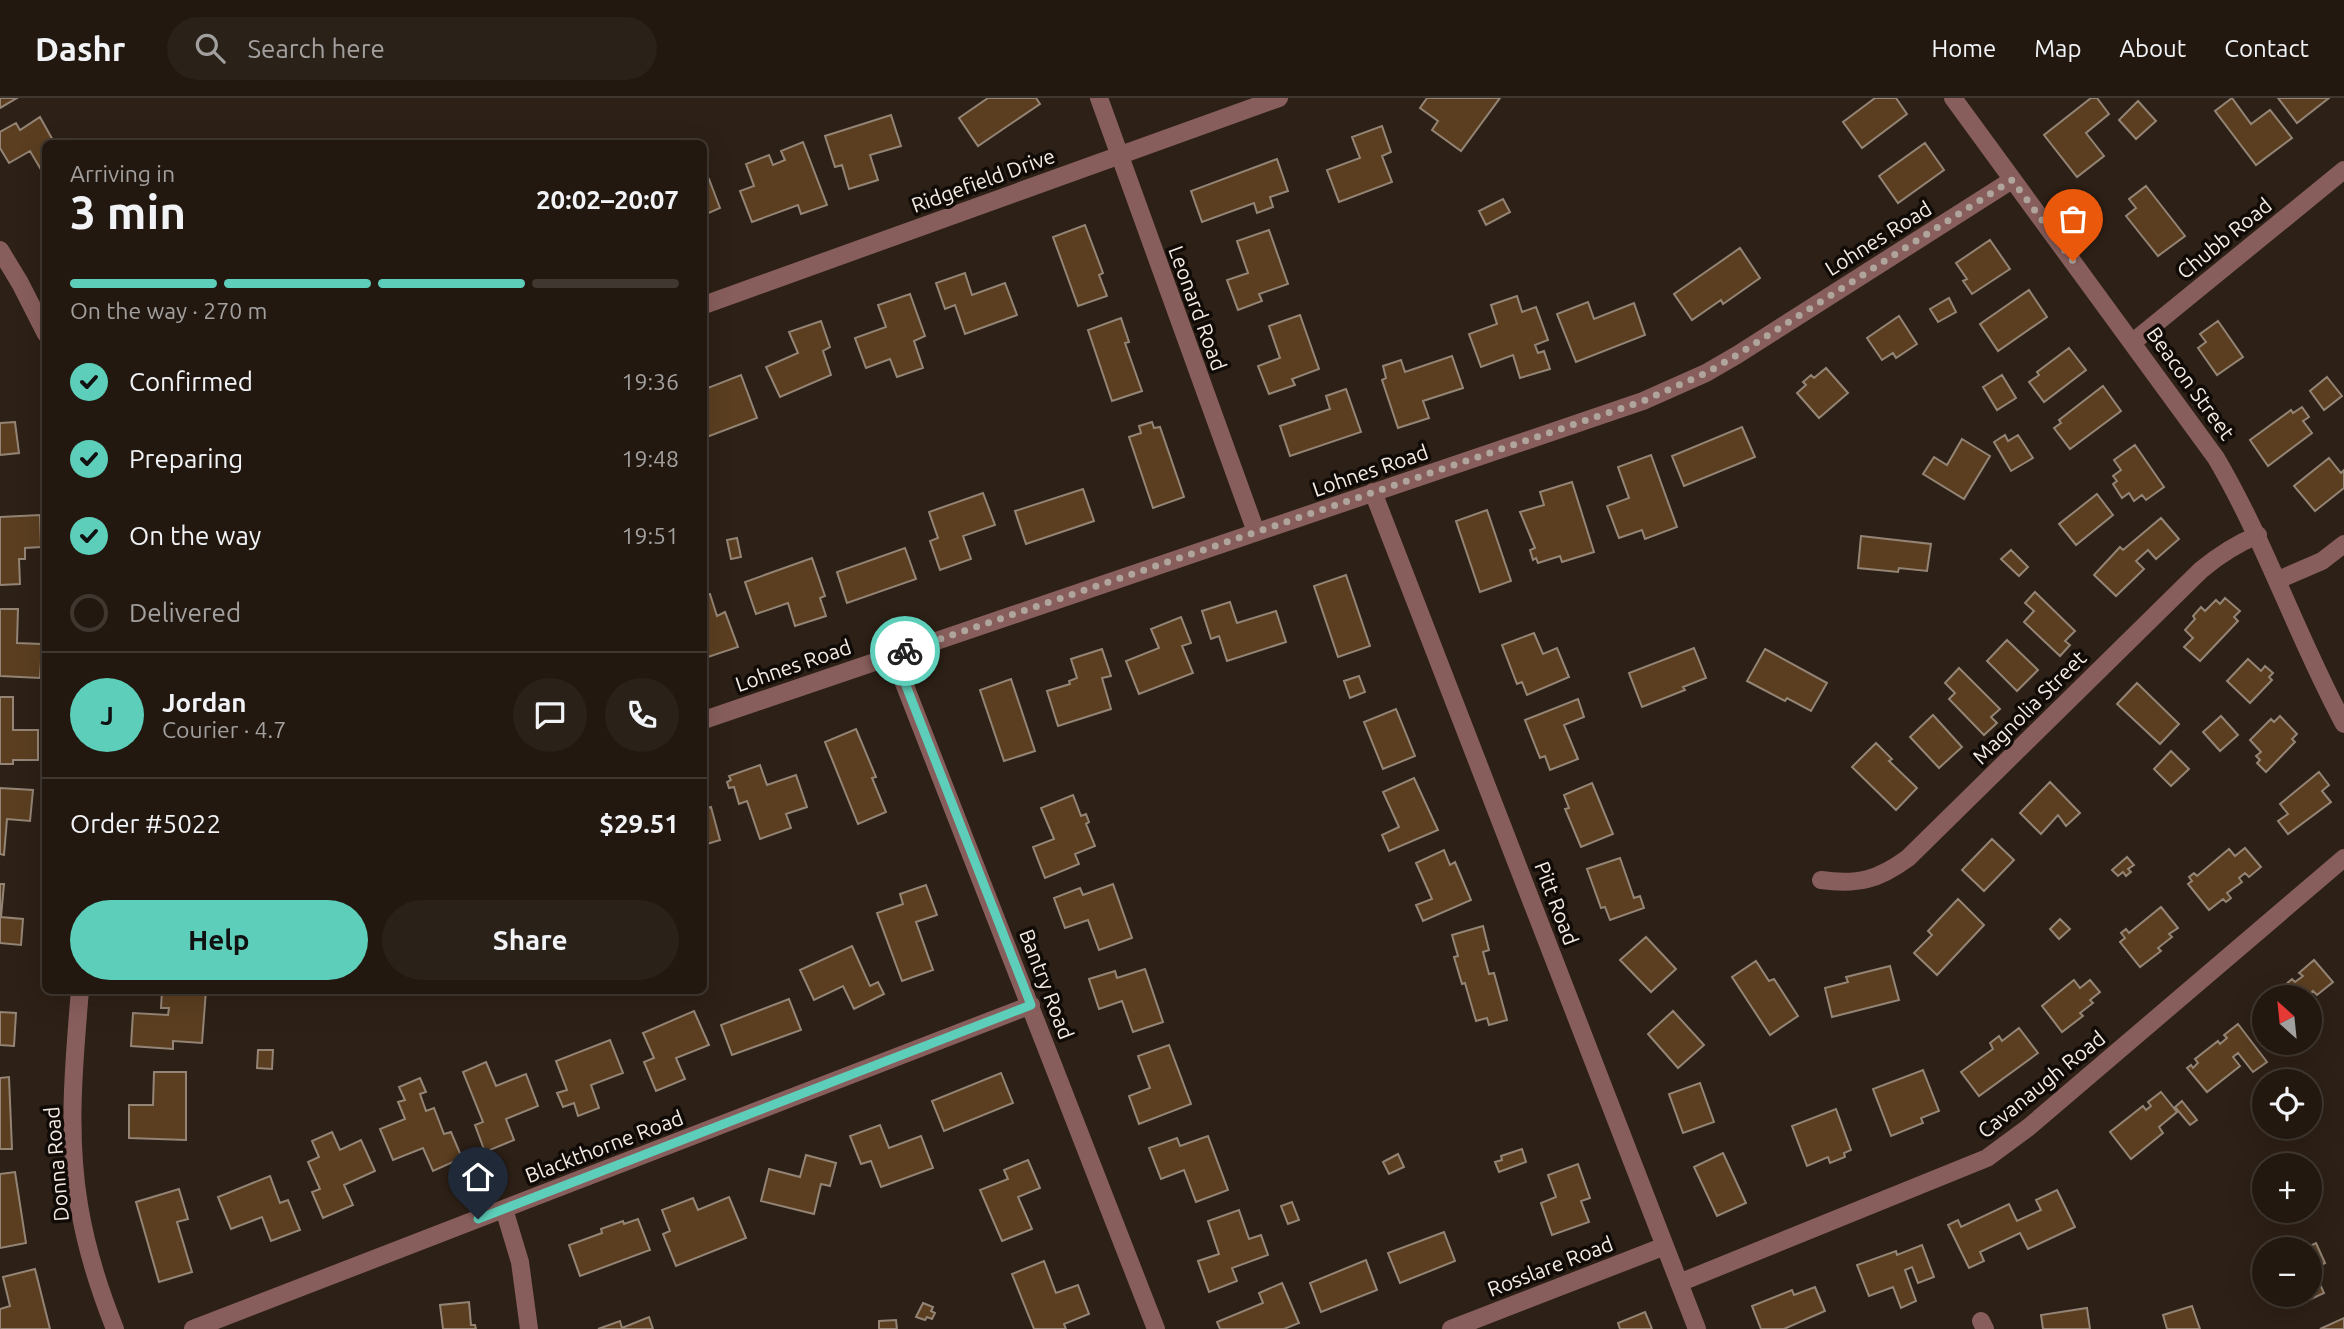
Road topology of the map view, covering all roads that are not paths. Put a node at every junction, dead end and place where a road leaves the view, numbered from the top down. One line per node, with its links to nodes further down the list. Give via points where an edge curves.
1 (1099, 98): 4 (street, Leonard Road)
2 (1279, 98): 4 (street, Ridgefield Drive)
3 (1953, 98): 6 (street, Beacon Street)
4 (1119, 155): 8 (street, Ridgefield Drive); 12 (street, Leonard Road)
5 (2344, 170): 10 (street, Chubb Road)
6 (2012, 180): 10 (street, Beacon Street); 11 (street, Lohnes Road, via 1706,373 1643,401)
7 (0, 250): 9 (street)
8 (707, 304)
9 (42, 326)
10 (2133, 342): 13 (street, Beacon Street, via 2216,458)
11 (1373, 492): 12 (street, Lohnes Road); 24 (street, Pitt Road)
12 (1256, 532): 16 (street, Lohnes Road)
13 (2258, 536): 15 (street, Beacon Street); 20 (street, Magnolia Street, via 2236,544 2201,570 1908,858 1878,878 1840,883)
14 (2344, 544): 15 (street, via 2322,561)
15 (2278, 580): 18 (street, Beacon Street)
16 (894, 655): 17 (street, Lohnes Road); 22 (street, Bantry Road)
17 (707, 719)
18 (2344, 724)
19 (2344, 858): 25 (street, Cavanaugh Road, via 1987,1158)
20 (1821, 880)
21 (80, 994): 26 (street, Donna Road, via 72,1098 75,1173 88,1249)
22 (1031, 1005): 23 (street, Blackthorne Road); 29 (street, Bantry Road)
23 (503, 1209): 27 (street, Blackthorne Road); 28 (street, via 520,1262)
24 (1665, 1246): 25 (street, Pitt Road); 30 (street, Rosslare Road)
25 (1679, 1283): 31 (street, Pitt Road)
26 (114, 1329)
27 (193, 1329)
28 (529, 1329)
29 (1156, 1329)
30 (1451, 1329)
31 (1697, 1329)

